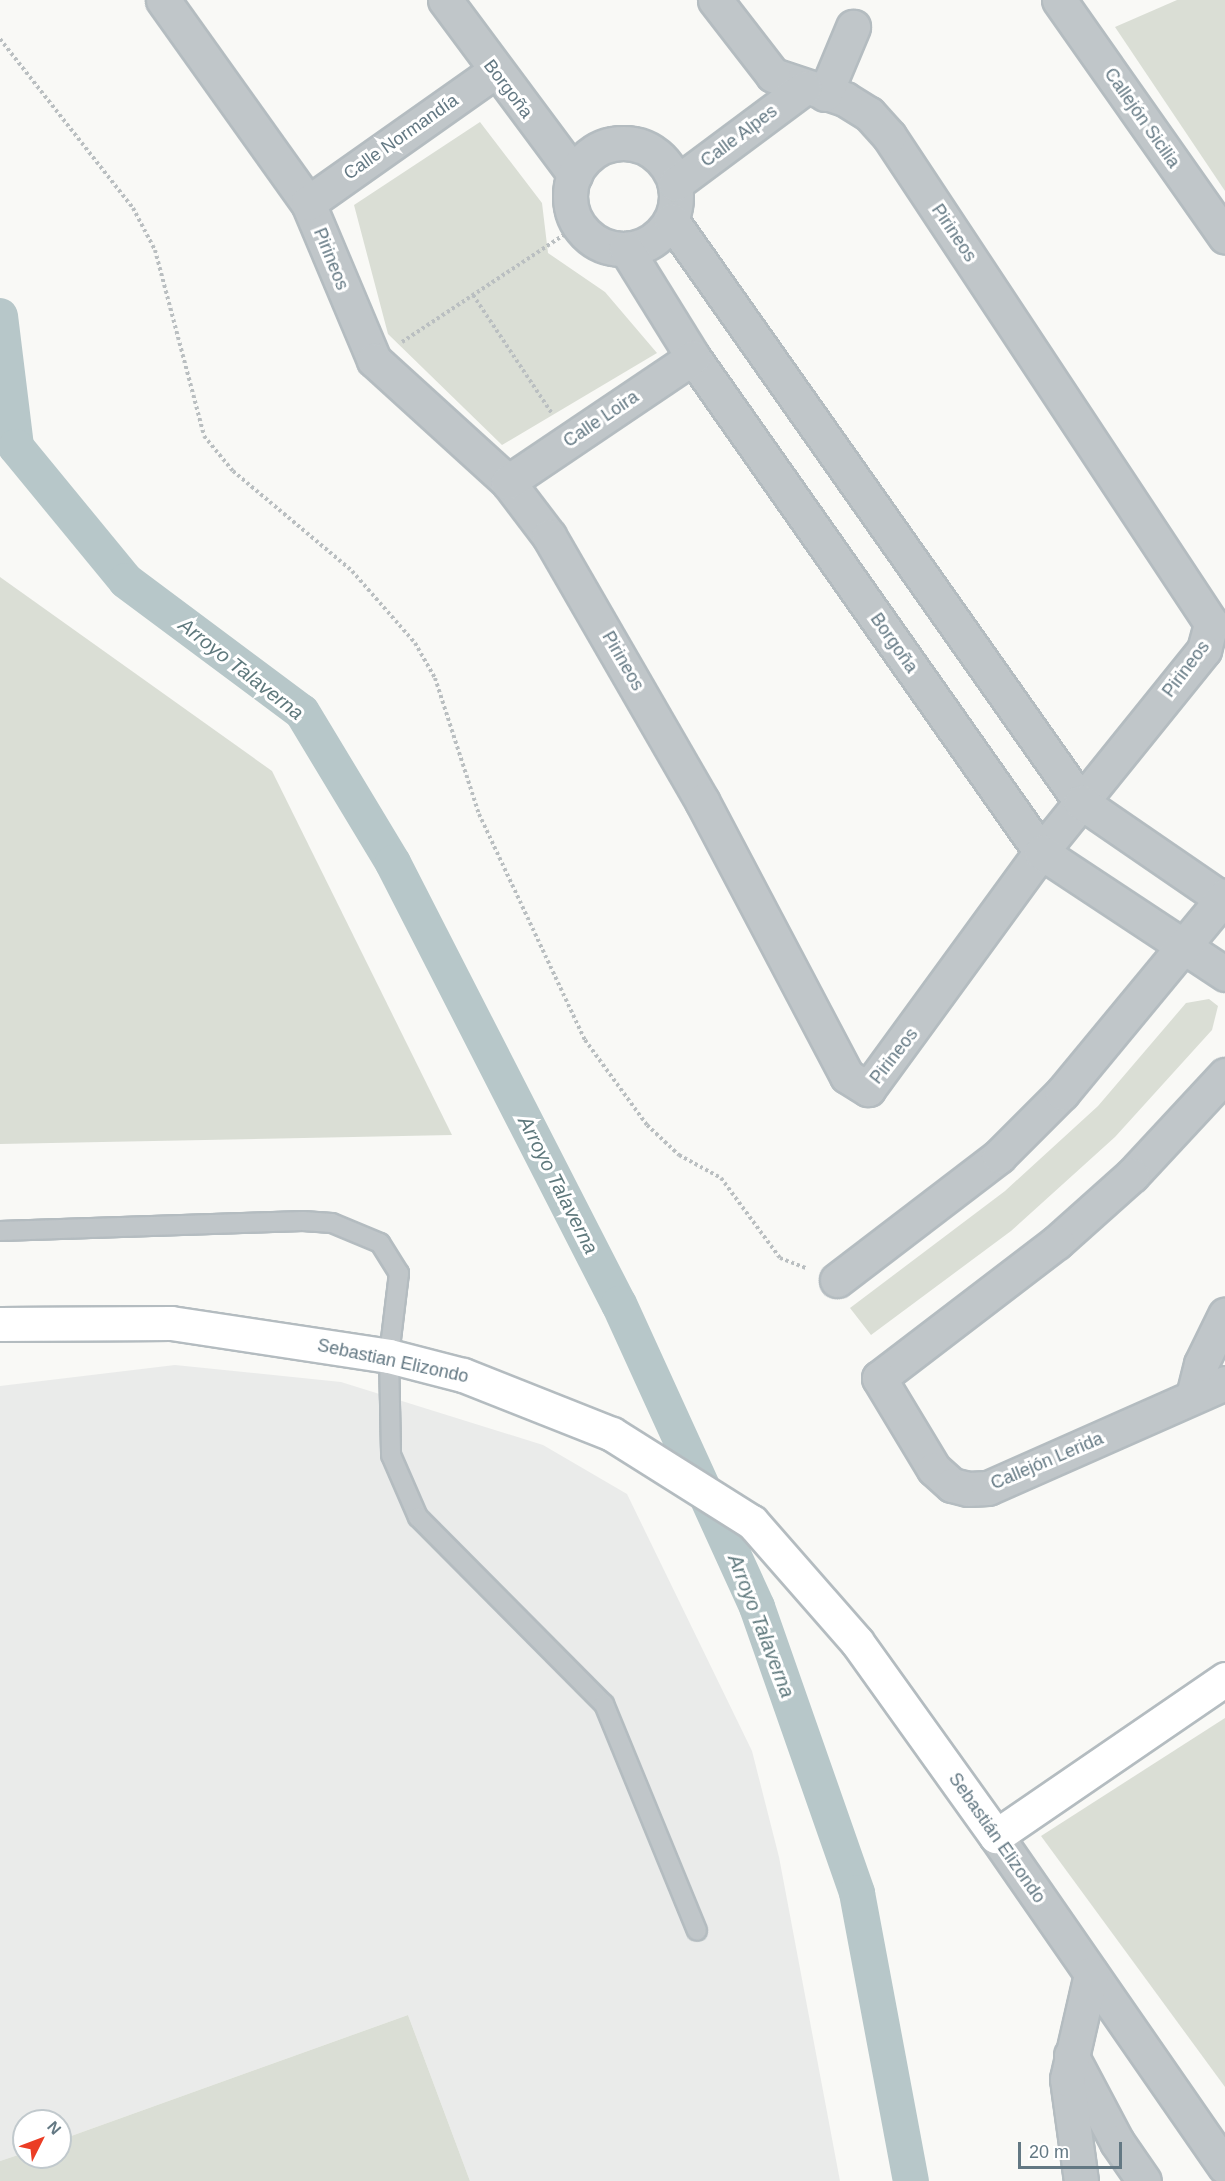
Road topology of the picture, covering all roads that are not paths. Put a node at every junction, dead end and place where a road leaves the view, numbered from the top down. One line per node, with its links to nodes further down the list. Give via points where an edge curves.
1 (163, 0): 10 (street, Pirineos)
2 (446, 0): 6 (street, Borgoña)
3 (715, 0): 7 (street, Pirineos, via 773,75)
4 (1072, 3): 12 (street, Callejón Sicilia)
5 (853, 27): 7 (street)
6 (494, 72): 8 (street, Borgoña); 10 (street, Calle Normandía)
7 (814, 91): 9 (street, Calle Alpes); 16 (street, Pirineos, via 869,114 888,136 1209,613 1212,634 1204,650)
8 (575, 175): 9 (street, via 596,151 627,143 657,155); 13 (street, via 572,208 579,225 592,239)
9 (675, 184): 11 (street)
10 (308, 202): 15 (street, Pirineos, via 374,360)
11 (671, 220): 13 (street, via 659,235); 16 (street)
12 (1225, 236)
13 (626, 249): 14 (street, Borgoña)
14 (693, 357): 15 (street, Calle Loira); 17 (street, Borgoña)
15 (508, 482): 17 (street, Pirineos, via 549,536 612,640 853,1083 868,1089 879,1081)
16 (1081, 802): 17 (street, Pirineos); 18 (street)
17 (1041, 852): 19 (street, Borgoña)
18 (1224, 899): 19 (street)
19 (1186, 948): 20 (street, Borgoña); 23 (street, via 1062,1093 999,1156)
20 (1225, 974)
21 (1225, 1075): 28 (street, Callejón Lerida, via 1132,1175 1066,1234 879,1378 934,1468 952,1485 968,1489 988,1488)
22 (0, 1231): 26 (lane, via 303,1221 362,1232 393,1257 399,1274)
23 (837, 1280)
24 (1225, 1315): 28 (street, via 1201,1364)
25 (0, 1324): 26 (street, Sebastian Elizondo, via 171,1323)
26 (389, 1356): 29 (street, Sebastian Elizondo, via 531,1399 612,1434); 32 (lane, via 391,1455 418,1517 604,1704)
27 (1225, 1383): 28 (street, Callejón Lerida)
28 (1193, 1396)
29 (752, 1522): 31 (street, Sebastián Elizondo, via 857,1642)
30 (1225, 1679): 31 (street)
31 (996, 1836): 33 (street, Sebastián Elizondo)
32 (697, 1931)
33 (1091, 1974): 34 (street); 35 (street, Sebastián Elizondo)
34 (1071, 2055): 36 (street, via 1067,2108); 37 (street, via 1117,2142)
35 (1225, 2167)
36 (1080, 2181)
37 (1144, 2181)

